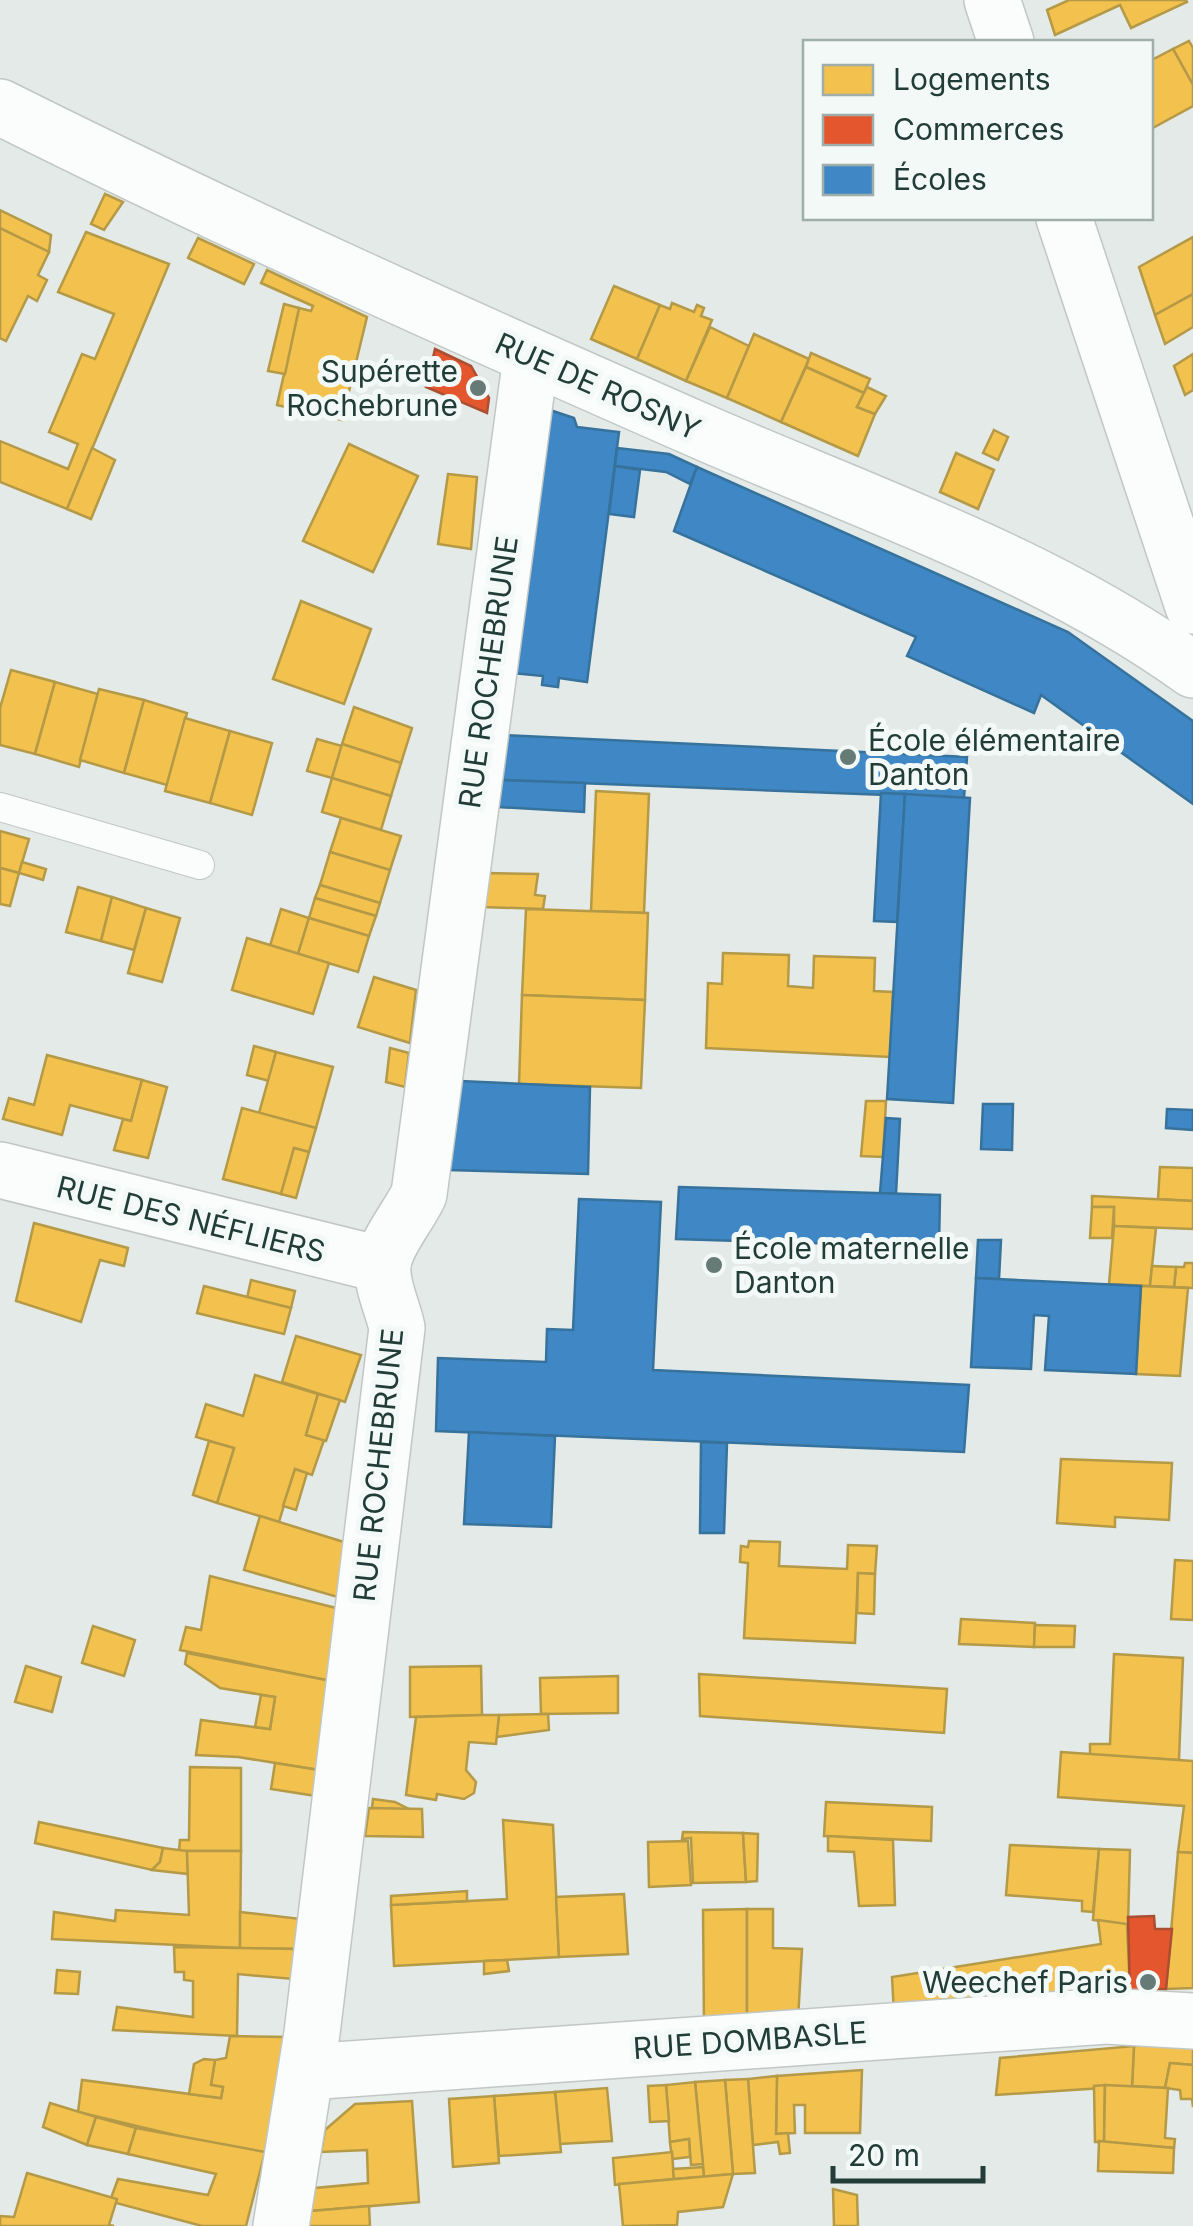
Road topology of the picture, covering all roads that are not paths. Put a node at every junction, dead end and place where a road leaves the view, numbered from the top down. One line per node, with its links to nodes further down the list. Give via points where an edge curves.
1 (992, 0): 2 (street)
2 (1005, 40)
3 (0, 106): 5 (street, RUE DE ROSNY, via 176,196)
4 (1065, 220): 6 (street)
5 (531, 357): 7 (street, RUE DE ROSNY, via 1021,570); 11 (street, RUE ROCHEBRUNE, via 419,1194)
6 (1193, 606)
7 (1190, 657)
8 (0, 808): 9 (lane)
9 (200, 865)
10 (0, 1170): 11 (street, RUE DES NÉFLIERS)
11 (383, 1265): 13 (street, RUE ROCHEBRUNE, via 397,1328)
12 (1193, 2020): 13 (street, RUE DOMBASLE, via 1106,2016)
13 (307, 2072): 14 (street, RUE ROCHEBRUNE)
14 (281, 2226)

